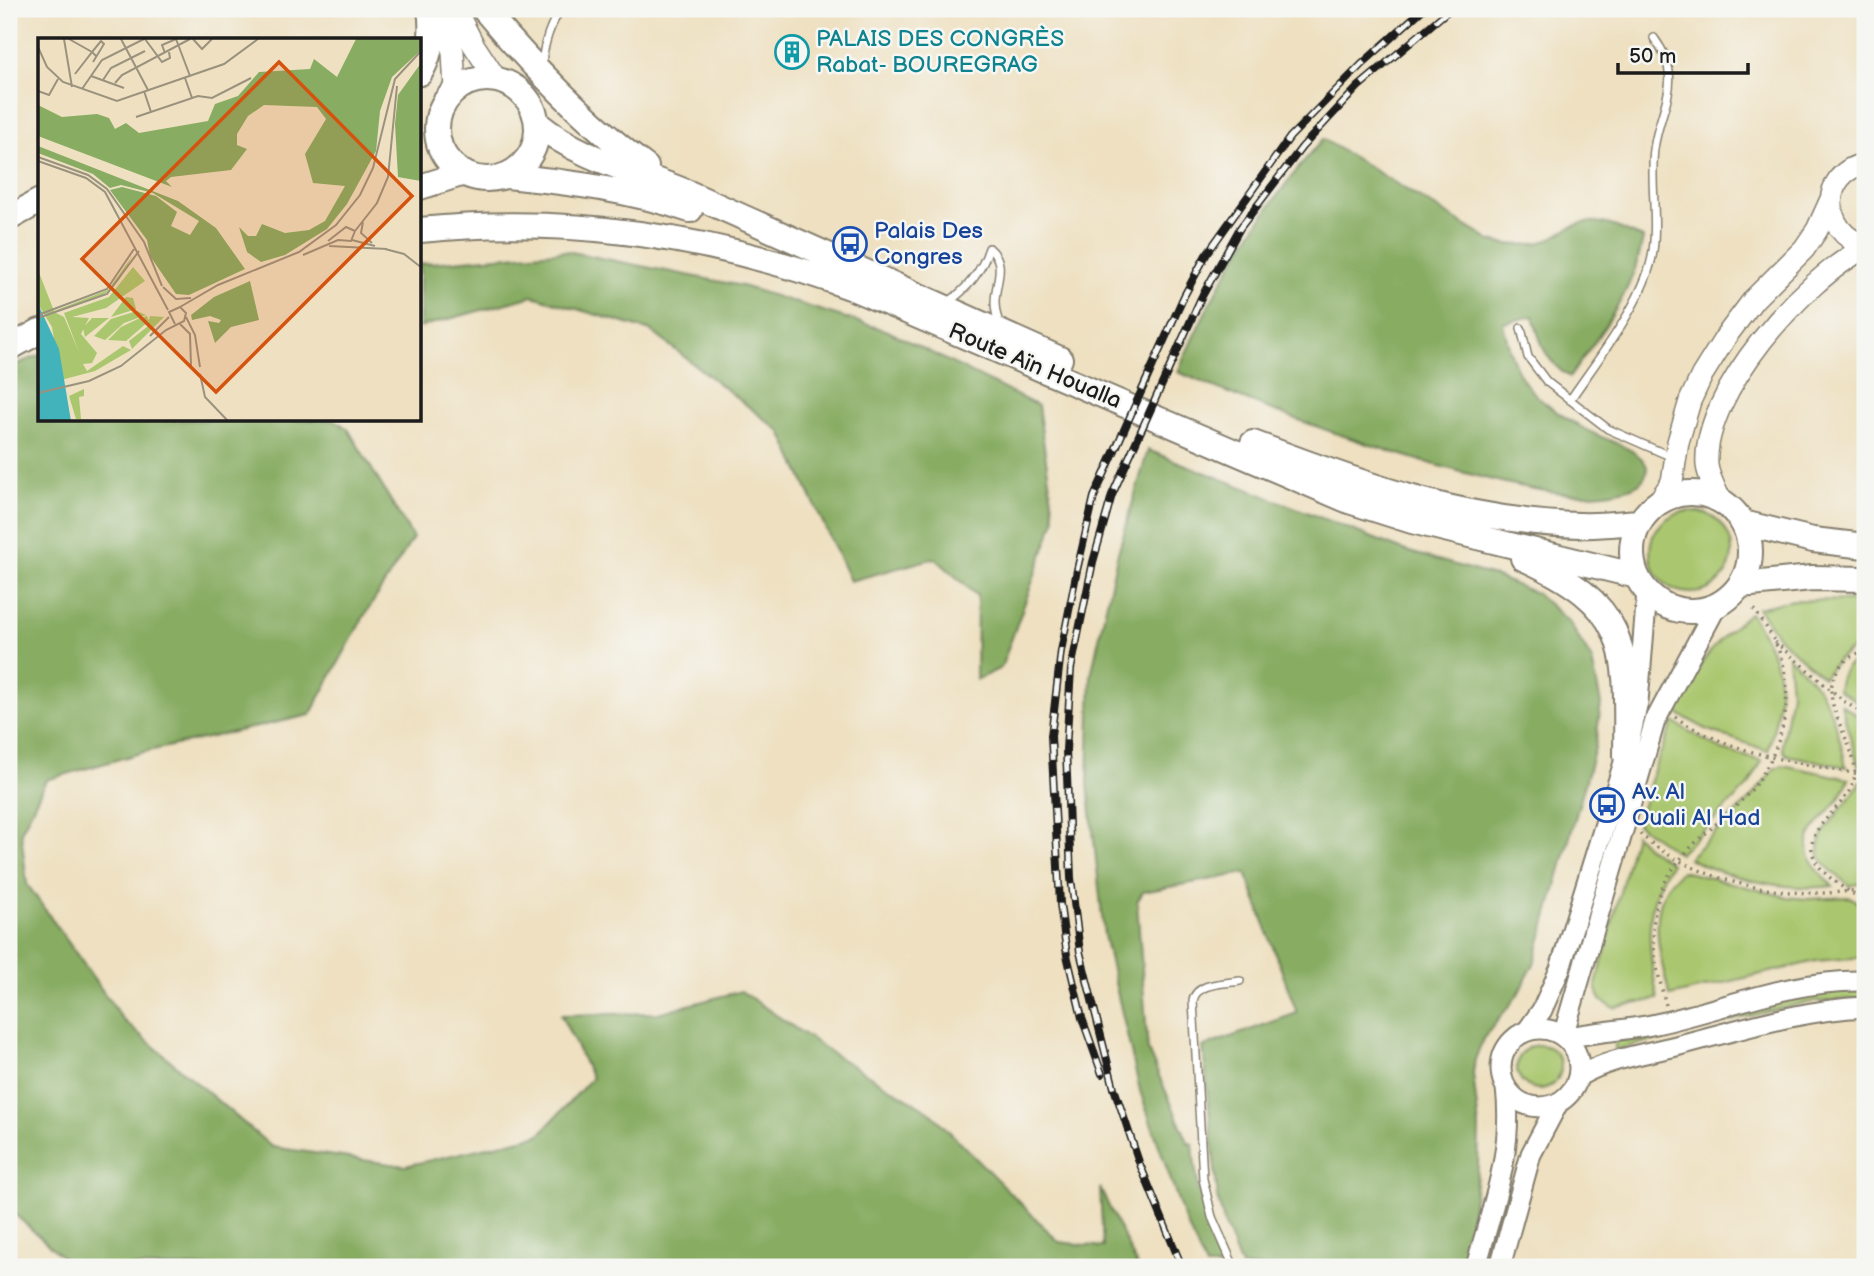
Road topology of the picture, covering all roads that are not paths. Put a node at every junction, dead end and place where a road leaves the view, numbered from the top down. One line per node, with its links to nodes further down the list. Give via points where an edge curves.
1 (430, 9): 7 (highway, via 431,43)
2 (440, 9): 10 (main road, via 453,52)
3 (455, 9): 9 (main road)
4 (484, 9): 8 (highway)
5 (561, 9): 8 (lane, via 546,37)
6 (1654, 38): 28 (lane, via 1666,55 1671,88 1655,146 1650,269 1636,300)
7 (422, 69)
8 (542, 72): 16 (highway, via 629,155)
9 (496, 79): 10 (highway, via 474,80); 11 (highway, via 524,94)
10 (439, 103): 13 (highway, via 438,139 447,159)
11 (538, 124): 14 (highway, via 531,155); 16 (highway, Route Aïn Houalla, via 577,149)
12 (1865, 164): 17 (main road, via 1846,173)
13 (464, 173): 14 (highway, via 484,179); 15 (highway)
14 (506, 176): 22 (highway, via 605,188 696,211 787,248)
15 (422, 186)
16 (687, 192): 23 (highway, Route Aïn Houalla)
17 (1832, 197): 21 (main road, via 1836,225); 29 (main road, via 1804,249 1754,299 1702,375 1690,401)
18 (38, 202): 19 (highway)
19 (9, 218)
20 (422, 230): 22 (highway, Route Aïn Houalla, via 530,224 647,234 767,259)
21 (1865, 247): 30 (main road, via 1828,273 1781,318 1748,358 1722,402 1709,437 1707,467)
22 (890, 303): 34 (highway, Route Aïn Houalla, via 1349,501)
23 (943, 305): 26 (highway, Route Aïn Houalla); 26 (lane, via 975,276 989,248 1000,263 995,302)
24 (1521, 328): 28 (lane, via 1534,366)
25 (38, 332): 27 (highway)
26 (1005, 334): 32 (highway, Route Aïn Houalla, via 1201,423 1390,493 1490,517 1584,526)
27 (9, 348)
28 (1570, 400): 29 (lane, via 1617,434)
29 (1676, 458): 31 (main road, via 1672,482)
30 (1720, 500): 31 (highway, via 1689,492); 33 (highway)
31 (1660, 501): 32 (highway)
32 (1639, 522): 37 (highway, via 1632,558)
33 (1743, 523): 35 (highway, via 1813,540); 38 (highway, via 1751,554)
34 (1475, 536): 37 (highway, Route Aïn Houalla); 40 (highway, via 1547,569 1584,592 1604,612 1624,660)
35 (1865, 546)
36 (1865, 579): 38 (highway, via 1812,578)
37 (1642, 584): 39 (highway, via 1661,604 1679,611); 40 (street, via 1638,702)
38 (1741, 585): 39 (highway)
39 (1716, 607): 45 (street, via 1655,721)
40 (1626, 756): 44 (street, via 1560,969)
41 (1240, 981): 49 (lane, via 1201,988 1194,1001 1203,1180 1212,1217)
42 (1865, 981): 45 (street, via 1798,987 1655,1025)
43 (1865, 1007): 46 (street, via 1800,1014 1613,1061)
44 (1527, 1031): 45 (street, via 1552,1030); 47 (street, via 1506,1048 1502,1061)
45 (1565, 1037): 46 (street, via 1575,1049)
46 (1578, 1076): 48 (street, via 1574,1087)
47 (1506, 1088): 48 (street, via 1532,1106); 50 (street, via 1505,1160)
48 (1558, 1102): 51 (street, via 1531,1154)
49 (1234, 1267)
50 (1476, 1267)
51 (1500, 1267)

